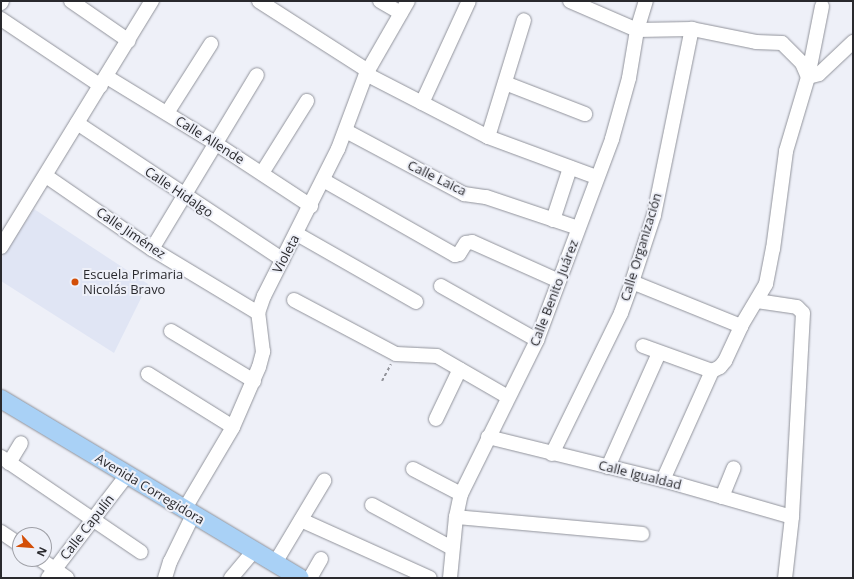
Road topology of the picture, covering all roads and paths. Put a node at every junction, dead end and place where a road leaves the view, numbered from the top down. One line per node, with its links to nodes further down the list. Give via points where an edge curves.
1 (70, 1): 14 (street)
2 (152, 1): 14 (street)
3 (259, 1): 17 (street)
4 (380, 1): 9 (street)
5 (469, 1): 23 (street)
6 (570, 1): 13 (street)
7 (646, 1): 13 (street, Calle Benito Juárez)
8 (822, 6): 19 (street)
9 (404, 7): 17 (street, Violeta)
10 (1, 19): 20 (street, Calle Allende)
11 (524, 20): 21 (street)
12 (692, 28): 13 (street); 19 (street, via 756,42 782,42 802,63); 44 (street, Calle Organización, via 654,215)
13 (637, 30): 33 (street, Calle Benito Juárez, via 625,93 612,139)
14 (129, 41): 20 (street)
15 (853, 42): 19 (street, via 819,74)
16 (212, 44): 24 (street)
17 (367, 72): 23 (street); 27 (street, Violeta)
18 (257, 75): 29 (street)
19 (808, 77): 47 (street, via 786,151 773,249 766,284)
20 (104, 82): 24 (street, Calle Allende); 26 (street)
21 (505, 83): 25 (street); 28 (street)
22 (307, 101): 31 (street)
23 (422, 103): 28 (street)
24 (167, 113): 29 (street, Calle Allende)
25 (585, 114)
26 (77, 123): 32 (street); 35 (street, Calle Hidalgo)
27 (346, 131): 34 (street, Violeta); 37 (street, Calle Laica, via 464,194 486,197)
28 (488, 137): 30 (street)
29 (215, 143): 31 (street, Calle Allende); 35 (street)
30 (570, 168): 33 (street); 37 (street)
31 (262, 173): 36 (street, Calle Allende)
32 (46, 176): 40 (street); 41 (street, Calle Jiménez)
33 (596, 177): 38 (street, Calle Benito Juárez)
34 (323, 180): 36 (street, Violeta); 43 (street, via 455,255 459,254 468,242)
35 (184, 196): 41 (street); 42 (street, Calle Hidalgo)
36 (311, 206): 39 (street, Violeta)
37 (553, 220): 38 (street, Calle Laica)
38 (578, 228): 43 (street, Calle Benito Juárez)
39 (297, 234): 42 (street, Violeta); 48 (street)
40 (2, 242)
41 (152, 249): 49 (street, Calle Jiménez)
42 (283, 260): 49 (street, Violeta)
43 (559, 281): 52 (street, Calle Benito Juárez)
44 (632, 282): 50 (street); 67 (street, Calle Organización, via 621,313)
45 (441, 286): 52 (street)
46 (294, 300): 55 (street)
47 (757, 301): 50 (street); 80 (street, via 802,310)
48 (416, 302)
49 (258, 313): 59 (street, Violeta, via 263,352)
50 (741, 326): 57 (street, via 725,361)
51 (171, 331): 59 (street)
52 (537, 340): 61 (street, Calle Benito Juárez)
53 (643, 346): 54 (street)
54 (659, 353): 57 (street); 69 (street)
55 (396, 354): 56 (street, via 432,354); 60 (path)
56 (460, 369): 61 (street); 63 (street)
57 (712, 371): 73 (street)
58 (148, 374): 64 (street)
59 (254, 381): 64 (street, Violeta)
60 (382, 381)
61 (508, 397): 65 (street, Calle Benito Juárez)
62 (1, 399): 72 (main road, Avenida Corregidora)
63 (436, 419)
64 (233, 427): 78 (street, Violeta)
65 (488, 437): 67 (street, Calle Igualdad); 75 (street, Calle Benito Juárez)
66 (21, 444): 68 (street)
67 (552, 454): 69 (street, Calle Igualdad)
68 (5, 460): 81 (street)
69 (608, 467): 73 (street, Calle Igualdad)
70 (734, 468): 76 (street)
71 (413, 469): 75 (street)
72 (127, 475): 78 (main road, Avenida Corregidora); 81 (street, Calle Capulín)
73 (663, 480): 76 (street, Calle Igualdad)
74 (324, 481): 82 (street)
75 (461, 494): 79 (street, Calle Benito Juárez)
76 (722, 497): 80 (street, Calle Igualdad)
77 (372, 505): 86 (street)
78 (189, 512): 87 (main road, Avenida Corregidora); 93 (street, Violeta)
79 (456, 517): 84 (street); 86 (street, Calle Benito Juárez)
80 (792, 517): 98 (street)
81 (94, 519): 88 (street); 91 (street, Calle Capulín)
82 (301, 520): 90 (street); 96 (street)
83 (1, 532): 85 (street)
84 (642, 534)
85 (12, 540)
86 (452, 548): 97 (street, Calle Benito Juárez)
87 (254, 550): 90 (main road, Avenida Corregidora); 94 (street)
88 (141, 552)
89 (321, 559): 95 (street)
90 (284, 572)
91 (51, 573): 92 (street)
92 (67, 578)
93 (165, 578)
94 (231, 578)
95 (310, 578)
96 (430, 578)
97 (450, 578)
98 (784, 578)

